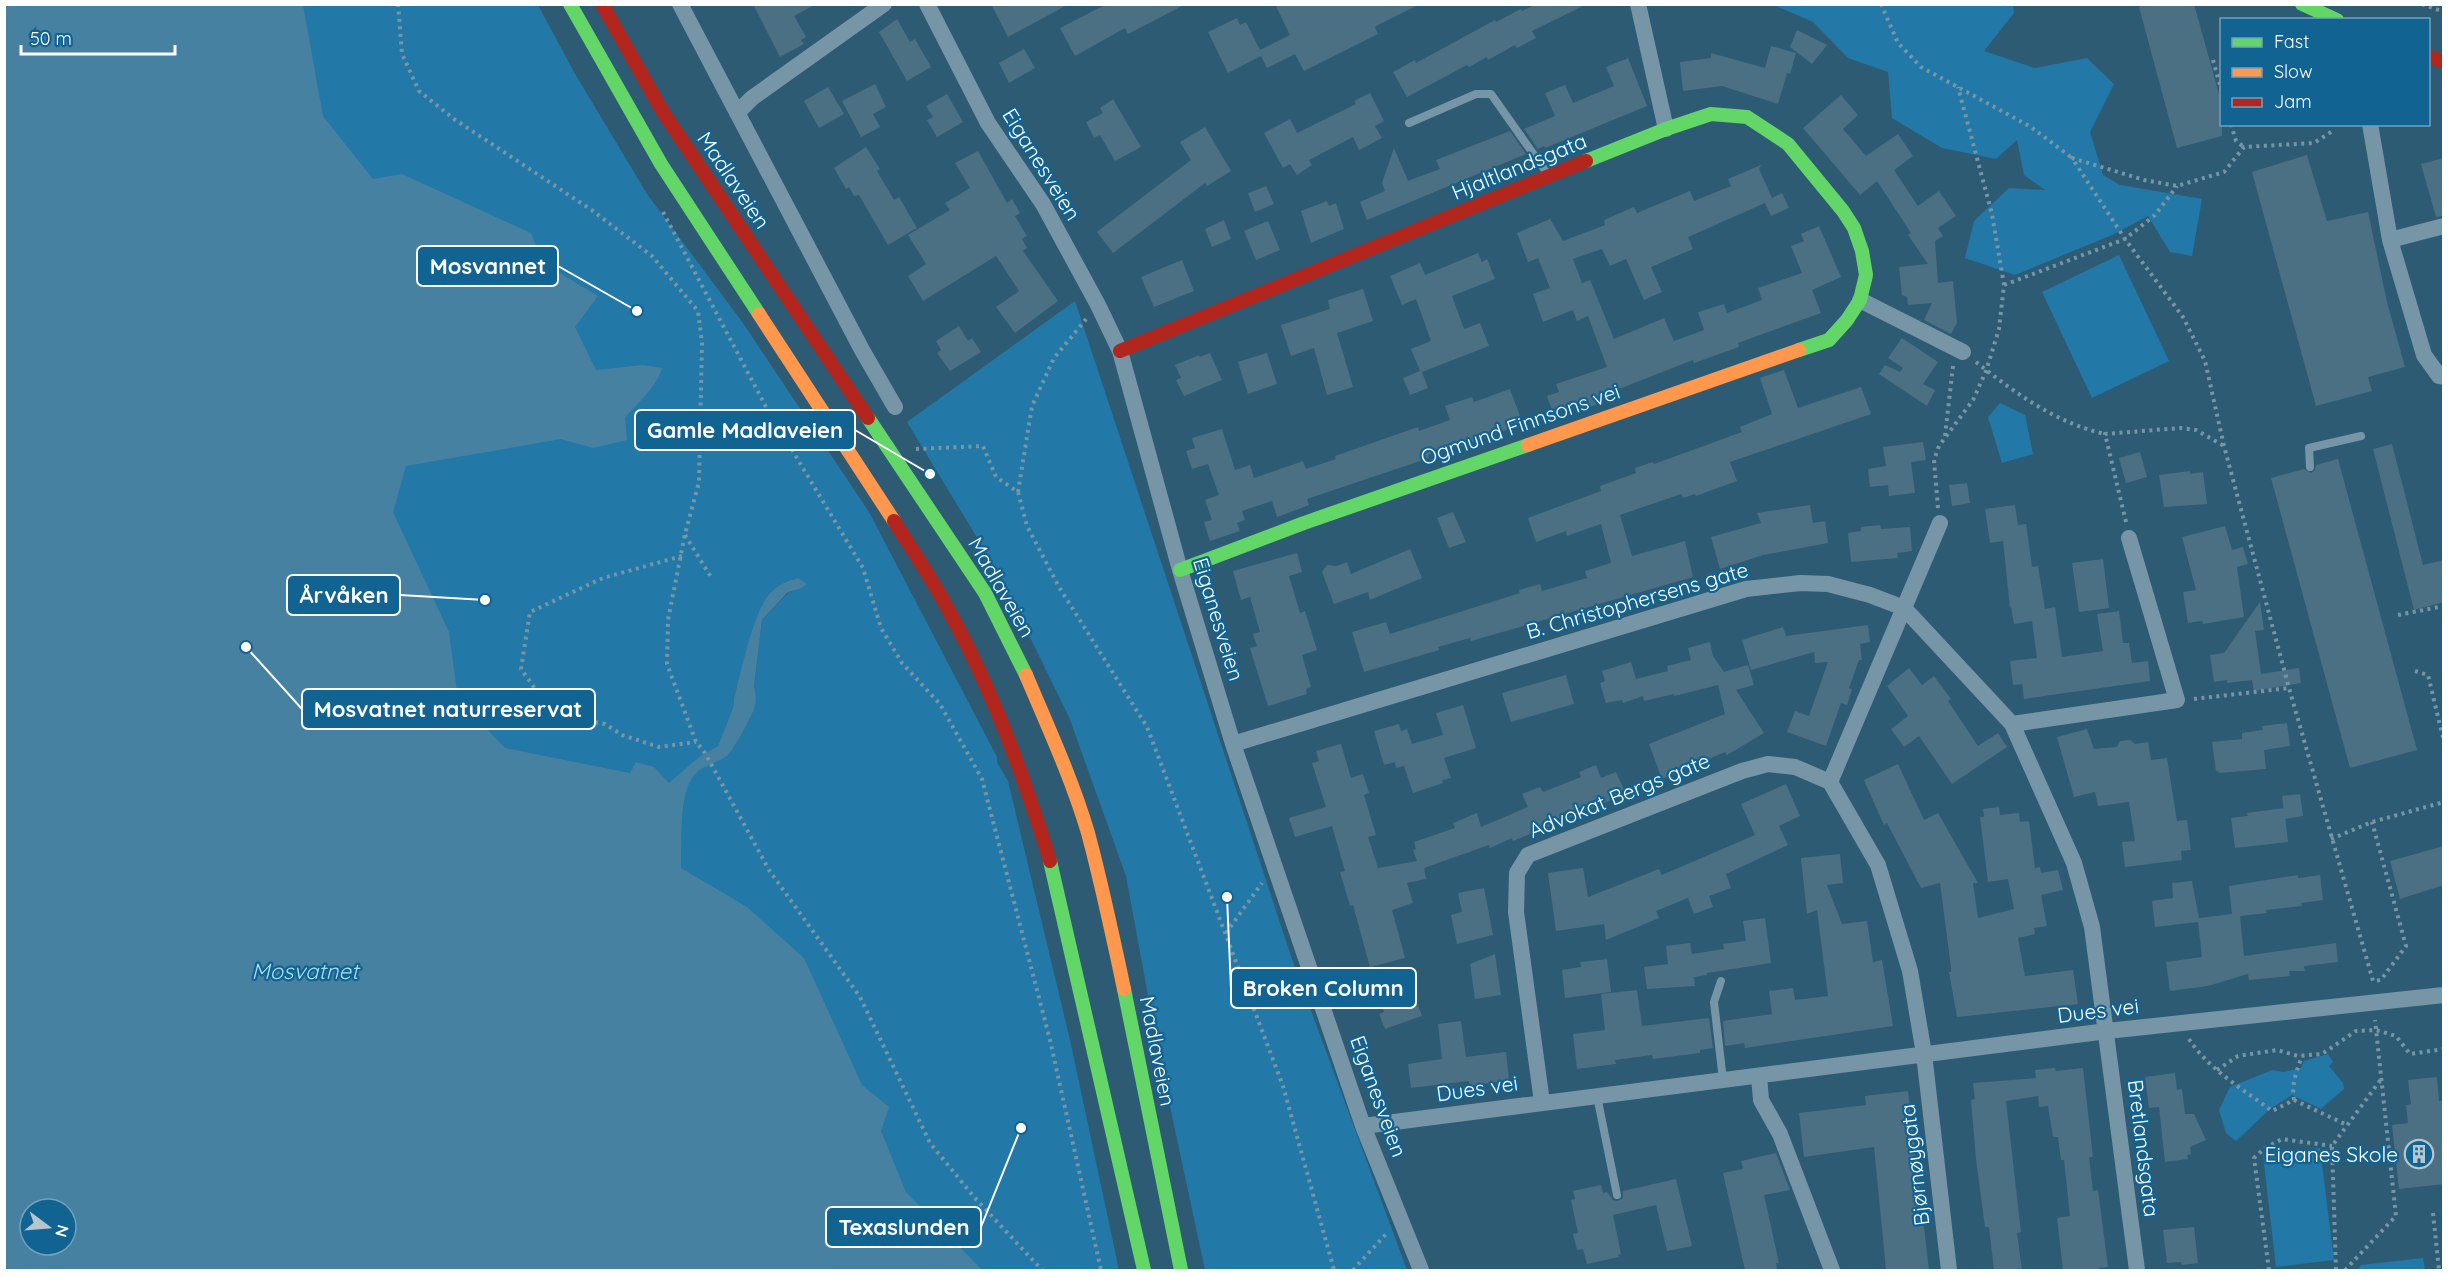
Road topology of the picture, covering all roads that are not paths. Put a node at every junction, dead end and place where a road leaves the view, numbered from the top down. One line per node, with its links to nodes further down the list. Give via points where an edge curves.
1 (570, 4): 41 (main road, via 661,164 892,517 949,610 977,665 1025,779 1055,878)
2 (602, 4): 42 (main road, Madlaveien, via 663,112 979,584 1025,672 1066,770 1107,908)
3 (680, 4): 9 (street)
4 (884, 4): 9 (street, via 752,98)
5 (927, 4): 19 (street, Eiganesveien, via 988,123 1043,204)
6 (1638, 4): 12 (street)
7 (2302, 4): 8 (main road)
8 (2333, 18)
9 (737, 113): 21 (street)
10 (1409, 123): 13 (lane, via 1476,94 1491,94)
11 (2370, 126): 15 (street)
12 (1666, 129): 13 (main road, Hjaltlandsgata); 16 (main road, Hjaltlandsgata, via 1711,114 1747,117 1788,144 1854,228)
13 (1549, 176): 19 (main road, Hjaltlandsgata)
14 (2444, 226): 15 (street)
15 (2390, 240): 20 (street, via 2424,355 2439,376)
16 (1866, 275): 17 (main road, Ogmund Finnsons vei)
17 (1860, 300): 18 (street); 26 (main road, Ogmund Finnsons vei, via 1828,340)
18 (1959, 350)
19 (1120, 351): 26 (street, Eiganesveien)
20 (2444, 377)
21 (895, 407)
22 (2361, 436): 23 (lane, via 2309,448)
23 (2310, 467)
24 (1940, 523): 27 (street)
25 (2130, 538): 28 (street, via 2177,700)
26 (1180, 570): 29 (street, Eiganesveien)
27 (1904, 608): 28 (street, B. Christophersens gate); 29 (street, B. Christophersens gate, via 1828,584 1746,589); 30 (street)
28 (2012, 724): 33 (street, B. Christophersens gate, via 2074,863 2092,927)
29 (1233, 744): 39 (street, Eiganesveien)
30 (1830, 782): 34 (street, via 1878,865 1910,971); 38 (street, Advokat Bergs gate, via 1795,767 1768,764 1528,855 1517,873 1516,912)
31 (1721, 981): 36 (lane, via 1714,1002)
32 (2444, 995): 33 (street, Dues vei)
33 (2107, 1031): 34 (street, Dues vei); 46 (street, Bretlandsgata)
34 (1924, 1054): 35 (street, Dues vei); 45 (street, Bjørnøygata)
35 (1759, 1076): 36 (street, Dues vei); 44 (street, via 1761,1100 1780,1134)
36 (1723, 1080): 37 (street, Dues vei)
37 (1597, 1096): 38 (street, Dues vei); 40 (lane)
38 (1542, 1102): 39 (street, Dues vei)
39 (1363, 1126): 43 (street, Eiganesveien)
40 (1617, 1195)
41 (1144, 1270)
42 (1180, 1270)
43 (1421, 1270)
44 (1832, 1270)
45 (1949, 1270)
46 (2137, 1270)

